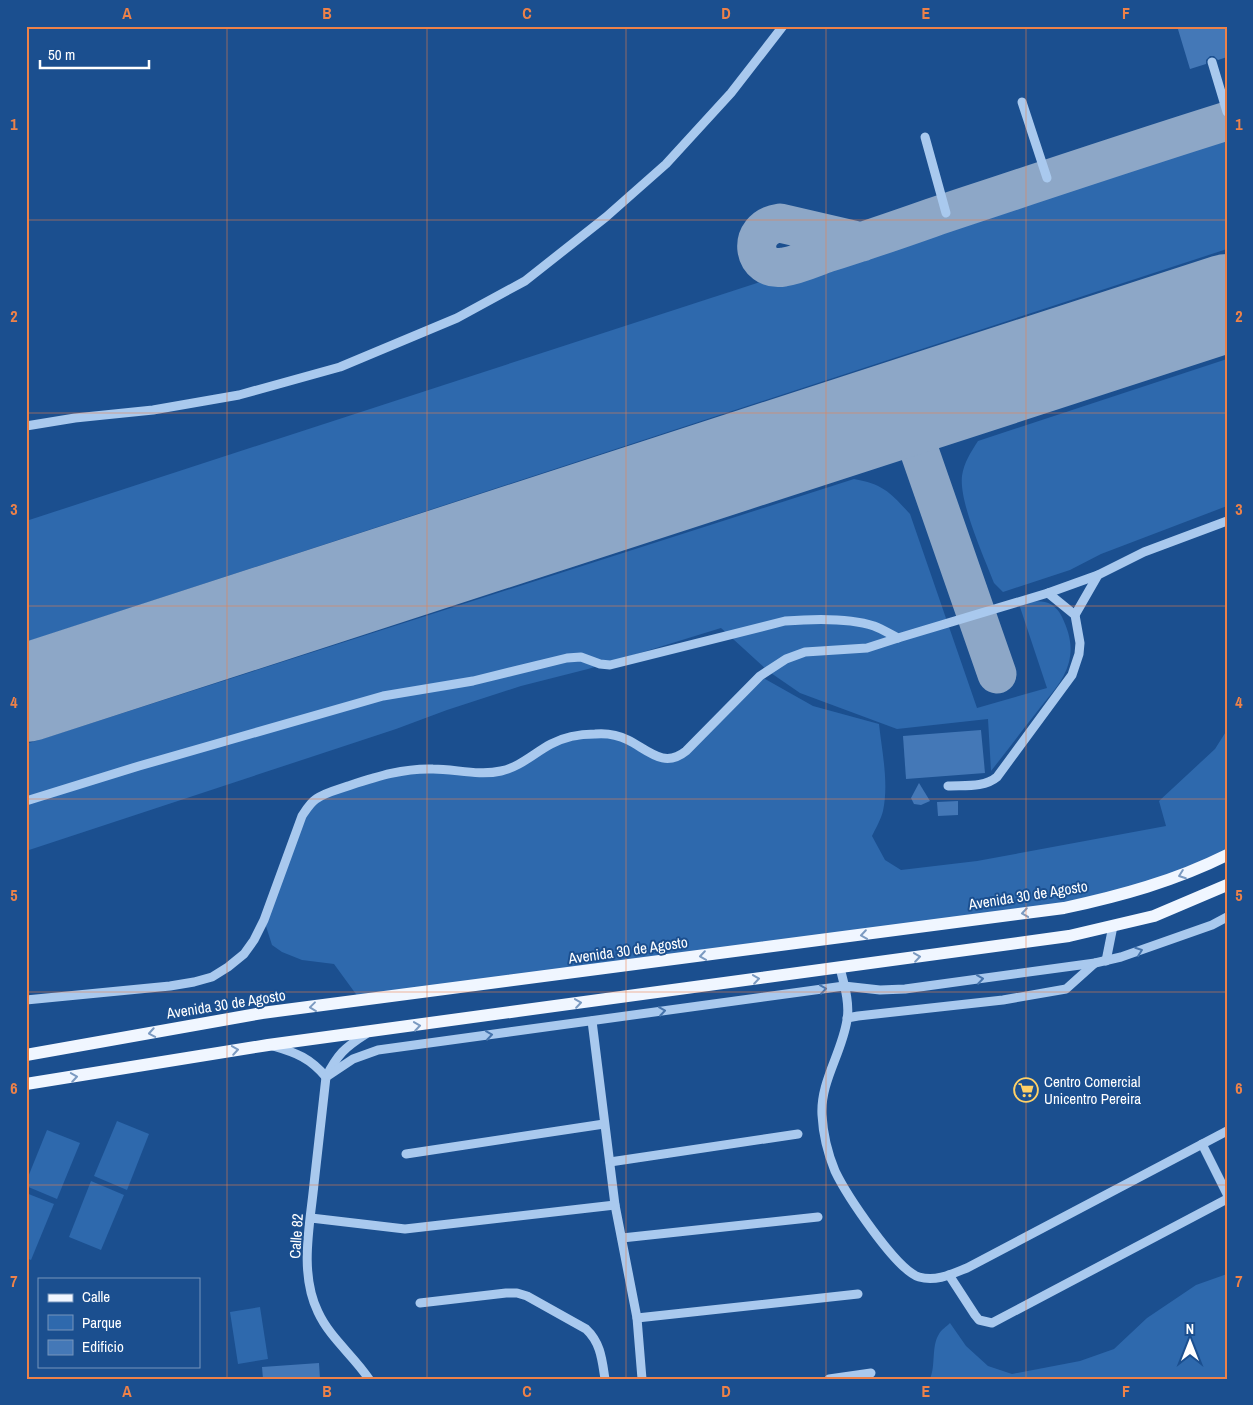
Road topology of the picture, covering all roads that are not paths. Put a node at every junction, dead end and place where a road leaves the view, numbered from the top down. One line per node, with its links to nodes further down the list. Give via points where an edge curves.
1 (783, 26): 8 (street, via 701,128 658,171 526,281 457,318 340,367 239,395)
2 (1212, 62): 4 (street)
3 (1022, 102): 6 (street)
4 (1227, 112)
5 (925, 137): 7 (street)
6 (1047, 178)
7 (946, 213)
8 (26, 426)
9 (1227, 521): 10 (street, via 1144,552)
10 (1098, 574): 11 (street); 12 (street)
11 (1048, 593): 12 (street); 13 (street)
12 (1075, 616): 14 (street, via 1080,643 1072,675 997,777 982,784)
13 (898, 638): 15 (street, via 874,626 807,619 610,665 580,657 567,658 473,681 384,696); 24 (street, via 867,648 805,652 786,659 760,676 686,751 672,758 657,756 618,736 577,735 550,744 501,771 410,770 389,773 325,794 309,805 302,816 254,940 244,954 228,967 194,982 170,986)
14 (948, 786)
15 (26, 801)
16 (1227, 855): 29 (main road, Avenida 30 de Agosto, one-way to 29, via 1148,887 1064,908 262,1013)
17 (1227, 885): 19 (main road, via 1154,916)
18 (1227, 917): 20 (street, one-way to 18)
19 (1113, 926): 20 (street); 22 (main road, one-way to 19, via 1069,936)
20 (1106, 961): 21 (street)
21 (1095, 963): 23 (street, one-way to 21, via 905,989); 25 (street, via 1066,989 1004,1000)
22 (840, 968): 23 (street); 27 (main road, one-way to 22)
23 (844, 986): 25 (street); 26 (street, one-way to 23)
24 (26, 1000)
25 (847, 1018): 44 (street, via 822,1099 824,1134 835,1171 848,1195 907,1270 925,1278)
26 (592, 1021): 30 (street, one-way to 26, via 353,1059 378,1050); 32 (street)
27 (368, 1032): 28 (main road); 30 (street, Calle 82, via 347,1046)
28 (268, 1045): 30 (street, via 307,1059); 31 (main road, one-way to 28)
29 (26, 1055)
30 (326, 1077): 42 (street, Calle 82)
31 (26, 1084)
32 (604, 1124): 36 (street); 37 (street)
33 (1227, 1131): 35 (street)
34 (798, 1134): 37 (street)
35 (1202, 1144): 38 (street); 44 (street)
36 (406, 1154)
37 (610, 1162): 40 (street)
38 (1227, 1194)
39 (1227, 1199): 44 (street, via 992,1323 975,1315)
40 (615, 1205): 42 (street, via 405,1228); 43 (street)
41 (818, 1217): 43 (street)
42 (311, 1218): 49 (street, Calle 82, via 308,1270 317,1310 330,1334)
43 (622, 1238): 47 (street)
44 (949, 1275)
45 (858, 1294): 47 (street)
46 (420, 1303): 50 (street, via 506,1293 527,1296 592,1335 600,1352)
47 (637, 1318): 51 (street)
48 (871, 1373): 52 (street)
49 (368, 1379)
50 (605, 1379)
51 (642, 1379)
52 (829, 1379)

